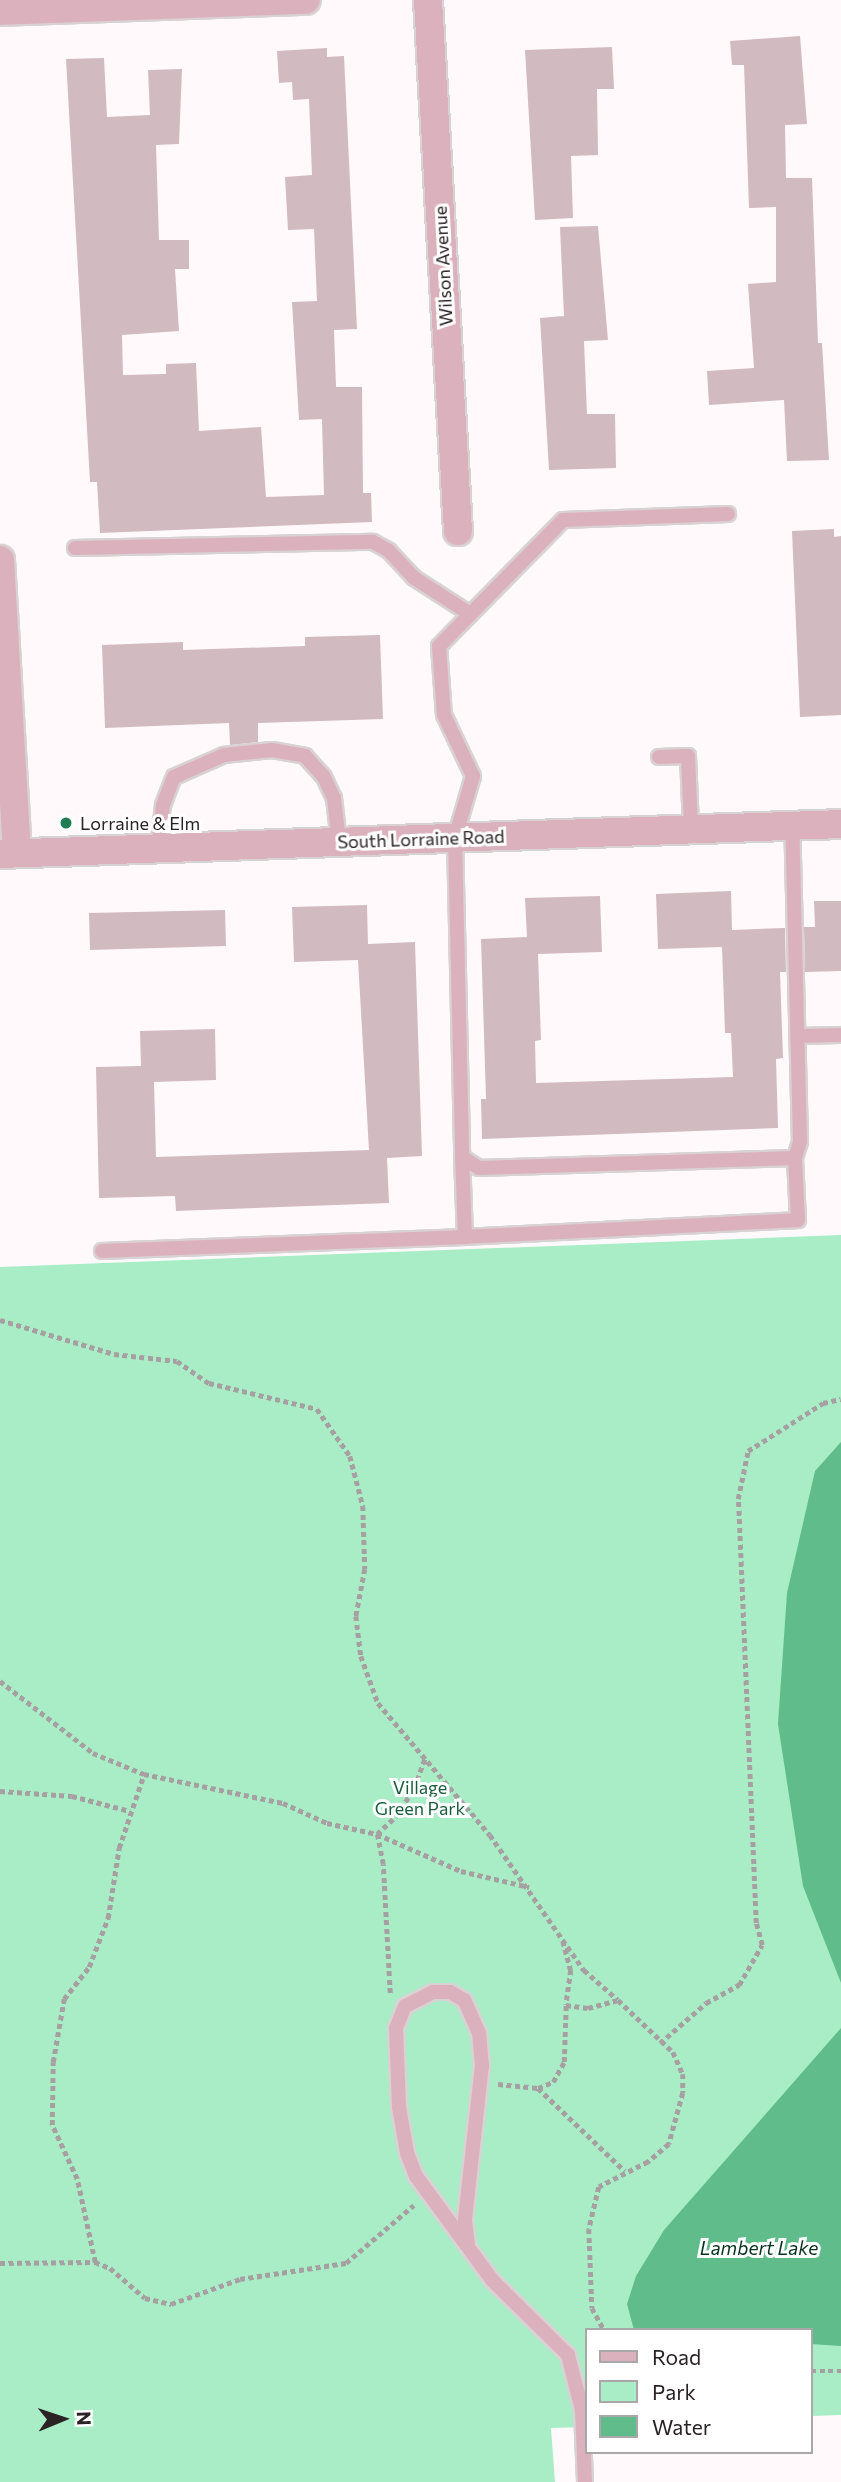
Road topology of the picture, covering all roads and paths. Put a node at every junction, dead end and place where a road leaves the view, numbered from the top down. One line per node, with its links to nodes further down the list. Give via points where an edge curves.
1 (306, 0): 3 (street)
2 (428, 0): 5 (street, Wilson Avenue)
3 (0, 11)
4 (729, 514): 8 (lane, via 563,520)
5 (457, 531)
6 (75, 548): 8 (lane, via 373,542 390,551 414,578)
7 (0, 560): 16 (street)
8 (470, 614): 13 (lane, via 439,646 444,715 473,776)
9 (659, 757): 12 (lane, via 688,756)
10 (841, 824): 11 (street, South Lorraine Road)
11 (792, 825): 12 (street, South Lorraine Road); 18 (lane)
12 (691, 829): 13 (street, South Lorraine Road)
13 (455, 838): 14 (street, South Lorraine Road); 19 (lane)
14 (339, 842): 15 (street, South Lorraine Road); 15 (lane, via 334,798 324,777 305,756 272,750 225,755 174,777 163,805)
15 (158, 848): 16 (street, South Lorraine Road)
16 (8, 853)
17 (841, 1035): 18 (lane)
18 (798, 1036): 20 (lane, via 800,1142)
19 (462, 1157): 20 (lane, via 479,1168); 21 (lane)
20 (795, 1158): 21 (lane, via 798,1220)
21 (465, 1237): 22 (lane)
22 (102, 1251)
23 (0, 1320): 26 (path, via 114,1354 177,1362 209,1383 317,1409 350,1456 363,1506 365,1569 356,1616 361,1656 379,1703)
24 (841, 1399): 36 (path, via 823,1403 748,1451 738,1499 756,1923 762,1945 739,1985 706,2003)
25 (0, 1681): 27 (path, via 93,1753)
26 (425, 1756): 30 (path, via 414,1788 396,1816); 31 (path)
27 (144, 1774): 29 (path); 30 (path, via 284,1803 327,1823)
28 (0, 1791): 29 (path, via 62,1794)
29 (130, 1811): 42 (path, via 108,1918 89,1967 64,1999 54,2062 52,2125 77,2179)
30 (377, 1834): 31 (path, via 461,1871); 35 (path, via 383,1864 387,1991)
31 (529, 1887): 32 (path)
32 (562, 1937): 33 (path, via 584,1970); 34 (path, via 571,1970)
33 (618, 2000): 34 (path, via 588,2007); 36 (path)
34 (566, 2004): 38 (path, via 564,2062 553,2082)
35 (405, 2006): 37 (lane, via 433,1992 450,1992 464,2000 479,2033); 40 (lane, via 396,2028 398,2107 407,2153)
36 (660, 2043): 39 (path, via 673,2052 683,2074 683,2093 669,2144 648,2162)
37 (480, 2082): 38 (path); 41 (lane, via 465,2219)
38 (538, 2088): 39 (path)
39 (625, 2171): 44 (path, via 599,2187 589,2229 592,2308)
40 (426, 2190): 41 (lane); 42 (path, via 402,2219 346,2263 240,2280 171,2304 145,2298 110,2268)
41 (468, 2245): 47 (lane, via 492,2280 568,2355 582,2410)
42 (95, 2262): 43 (path)
43 (0, 2263)
44 (603, 2328)
45 (813, 2371): 46 (path)
46 (841, 2371)
47 (585, 2482)

